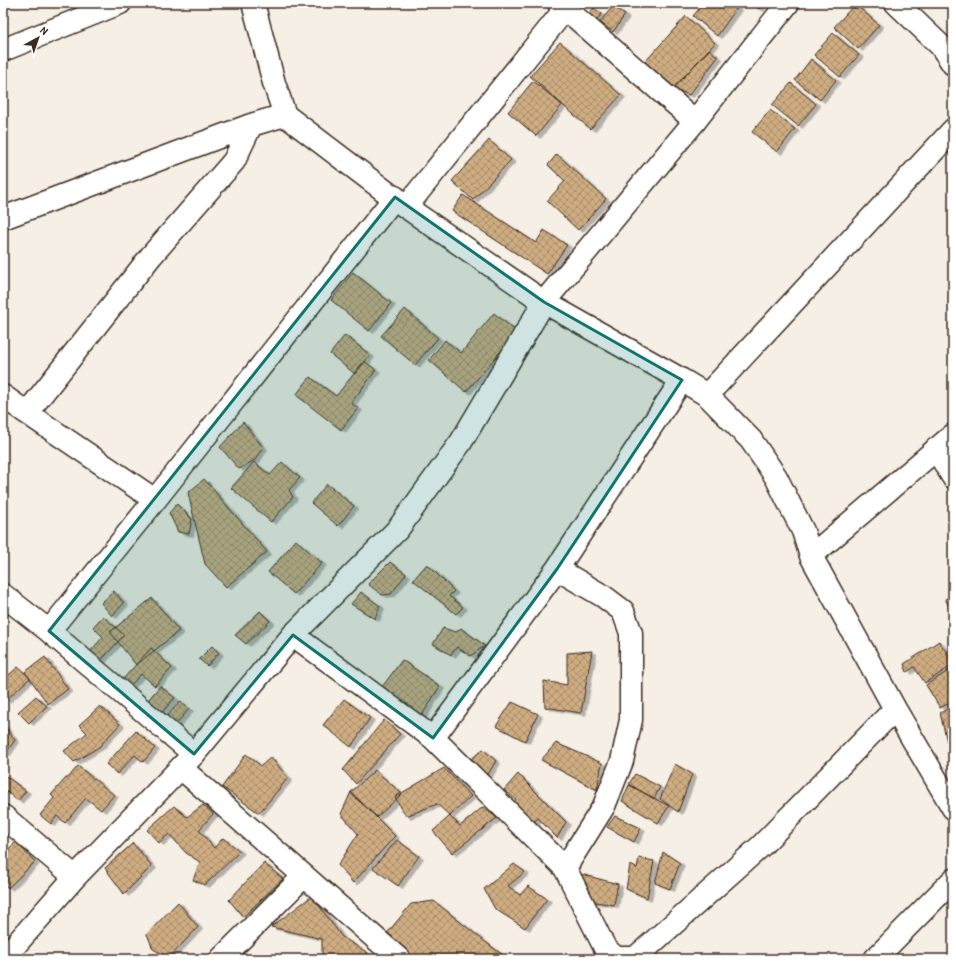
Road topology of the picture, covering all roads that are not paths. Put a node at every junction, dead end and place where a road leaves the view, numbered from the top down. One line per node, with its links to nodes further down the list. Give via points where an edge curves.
1 (120, 3): 6 (street)
2 (253, 3): 8 (street)
3 (788, 3): 9 (street)
4 (896, 3): 7 (street, via 941,46)
5 (563, 5): 9 (street); 12 (street)
6 (3, 50)
7 (953, 64)
8 (284, 115): 10 (street); 12 (street)
9 (695, 121): 14 (street)
10 (251, 125): 13 (street); 18 (street, via 234,161 151,256)
11 (953, 130): 16 (street)
12 (400, 202): 14 (street); 22 (street)
13 (3, 218)
14 (544, 302): 15 (street); 27 (street, via 461,442 398,529)
15 (682, 380): 16 (street); 24 (street)
16 (707, 395): 23 (street, via 751,440 776,477 803,531)
17 (3, 396): 18 (street)
18 (27, 413): 22 (street)
19 (953, 435): 20 (street)
20 (936, 449): 21 (street); 23 (street)
21 (953, 477)
22 (155, 500): 26 (street)
23 (811, 556): 28 (street)
24 (557, 569): 29 (street); 33 (street, via 623,611 631,632 631,720 622,761 604,806)
25 (3, 595): 26 (street)
26 (49, 632): 30 (street)
27 (293, 634): 29 (street); 30 (street)
28 (895, 709): 31 (street); 37 (street, via 761,846)
29 (434, 738): 33 (street)
30 (187, 761): 34 (street); 35 (street)
31 (953, 808)
32 (3, 816): 35 (street)
33 (565, 868): 37 (street, via 605,948 616,958)
34 (304, 876): 39 (street); 40 (street)
35 (75, 877): 38 (street)
36 (953, 880): 41 (street)
37 (636, 958)
38 (3, 959)
39 (221, 959)
40 (399, 959)
41 (875, 959)

